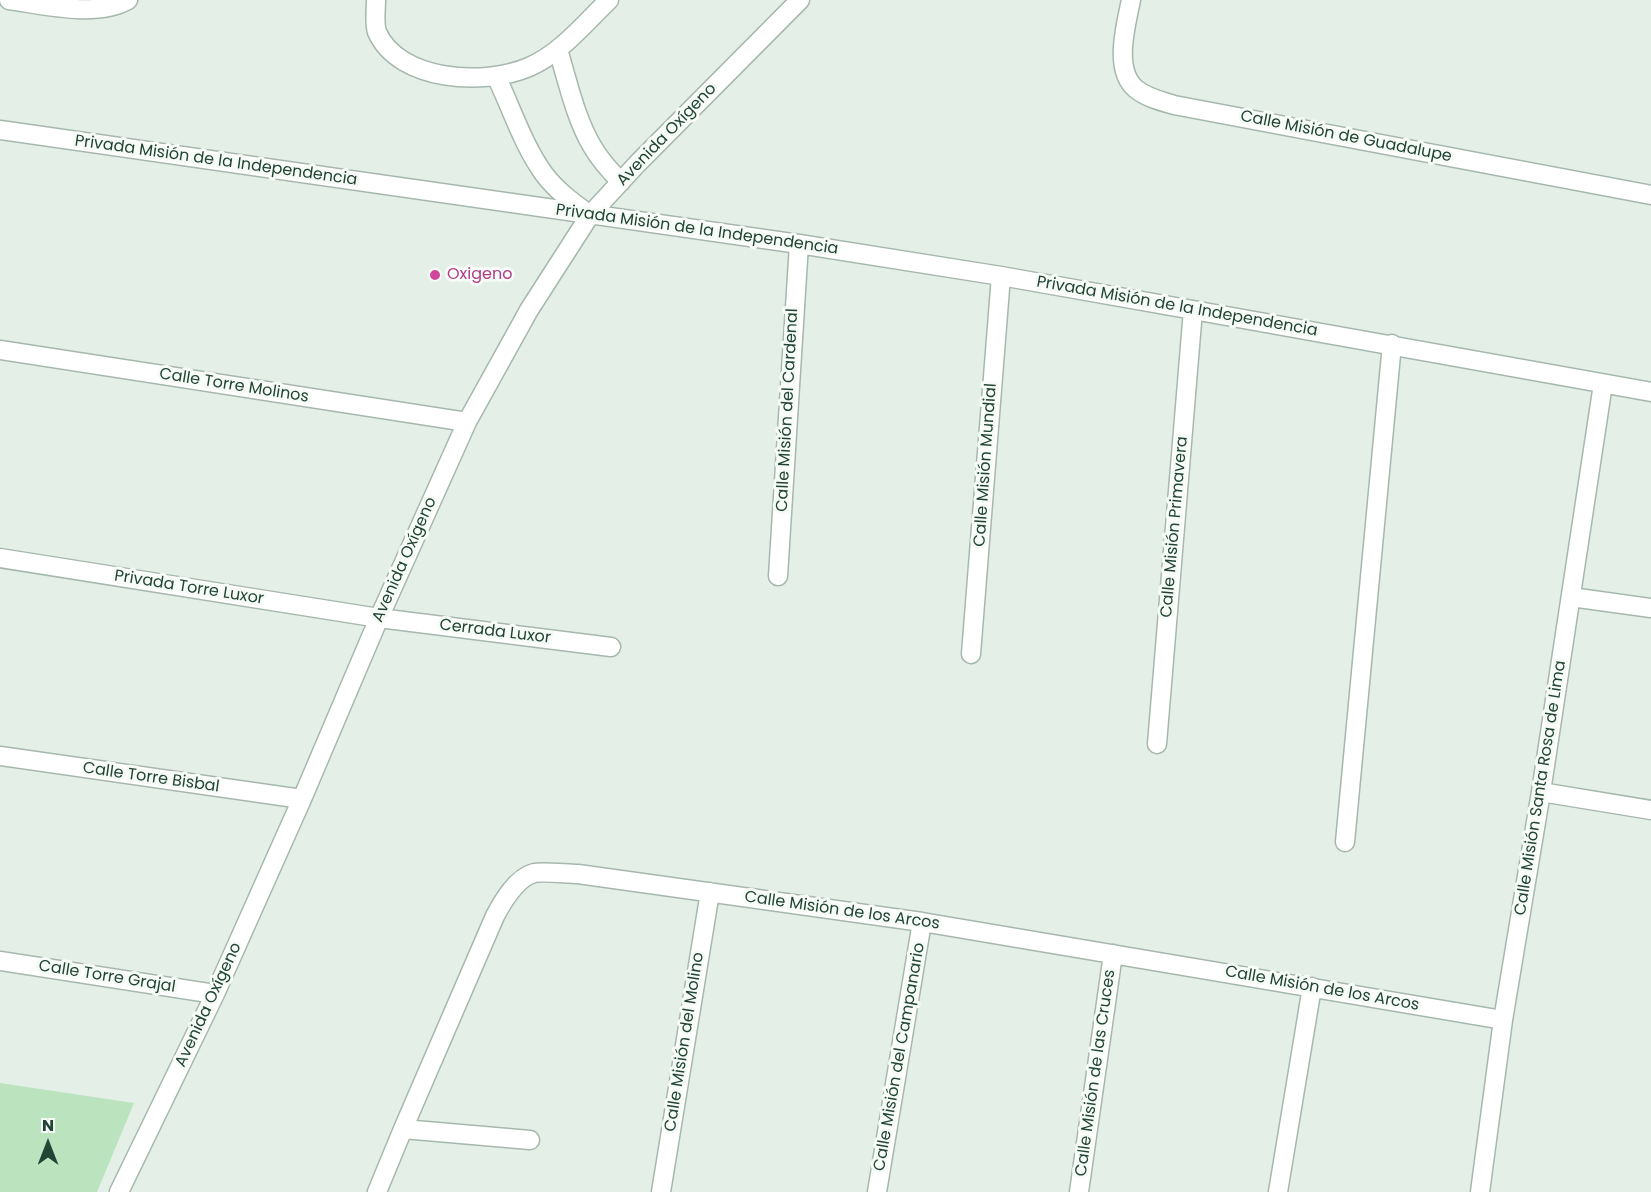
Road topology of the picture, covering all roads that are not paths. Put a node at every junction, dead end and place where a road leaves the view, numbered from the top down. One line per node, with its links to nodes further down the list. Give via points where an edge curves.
1 (9, 0): 2 (street, via 95,9)
2 (129, 0)
3 (376, 0): 8 (street, via 376,30 387,48 410,64 458,77)
4 (609, 0): 7 (street)
5 (800, 0): 10 (street, Avenida Oxígeno)
6 (1131, 0): 11 (street, Calle Misión de Guadalupe, via 1124,38 1125,74 1135,88 1150,98)
7 (558, 50): 8 (street, via 529,67); 10 (street, via 581,126 605,165)
8 (496, 76): 12 (street, via 545,175)
9 (0, 130): 12 (street, Privada Misión de la Independencia)
10 (621, 182): 12 (street, Avenida Oxígeno)
11 (1651, 195)
12 (590, 215): 13 (street, Privada Misión de la Independencia); 20 (street, Avenida Oxígeno, via 529,310)
13 (799, 244): 14 (street, Privada Misión de la Independencia); 22 (street, Calle Misión del Cardenal)
14 (1001, 276): 15 (street, Privada Misión de la Independencia); 27 (street, Calle Misión Mundial)
15 (1193, 310): 16 (street, Privada Misión de la Independencia); 28 (street, Calle Misión Primavera)
16 (1392, 344): 18 (street, Privada Misión de la Independencia); 33 (street)
17 (0, 350): 20 (street, Calle Torre Molinos)
18 (1603, 384): 19 (street, Privada Misión de la Independencia); 23 (street, Calle Misión Santa Rosa de Lima)
19 (1651, 392)
20 (467, 422): 25 (street, Avenida Oxígeno)
21 (0, 558): 25 (street, Privada Torre Luxor)
22 (778, 576)
23 (1571, 597): 24 (street); 30 (street, Calle Misión Santa Rosa de Lima)
24 (1651, 608)
25 (379, 618): 26 (street, Cerrada Luxor); 31 (street, Avenida Oxígeno)
26 (611, 647)
27 (971, 654)
28 (1157, 744)
29 (0, 756): 31 (street, Calle Torre Bisbal)
30 (1541, 792): 32 (street); 40 (street, Calle Misión Santa Rosa de Lima)
31 (302, 800): 39 (street, Avenida Oxígeno)
32 (1651, 810)
33 (1345, 842)
34 (710, 892): 35 (street, Calle Misión de los Arcos); 41 (street, Calle Misión de los Arcos, via 578,874 533,873 521,881 495,916); 45 (street, Calle Misión del Molino)
35 (922, 922): 36 (street, Calle Misión de los Arcos); 46 (street, Calle Misión del Campanario)
36 (1113, 954): 38 (street, Calle Misión de los Arcos); 47 (street, Calle Misión de las Cruces)
37 (0, 961): 39 (street, Calle Torre Grajal)
38 (1312, 987): 40 (street, Calle Misión de los Arcos); 48 (street)
39 (215, 993): 43 (street, Avenida Oxígeno)
40 (1503, 1020): 49 (street, Calle Misión Santa Rosa de Lima)
41 (403, 1129): 42 (street); 44 (street, Calle Misión de los Arcos)
42 (530, 1140)
43 (119, 1192)
44 (377, 1192)
45 (661, 1192)
46 (877, 1192)
47 (1079, 1192)
48 (1278, 1192)
49 (1480, 1192)

